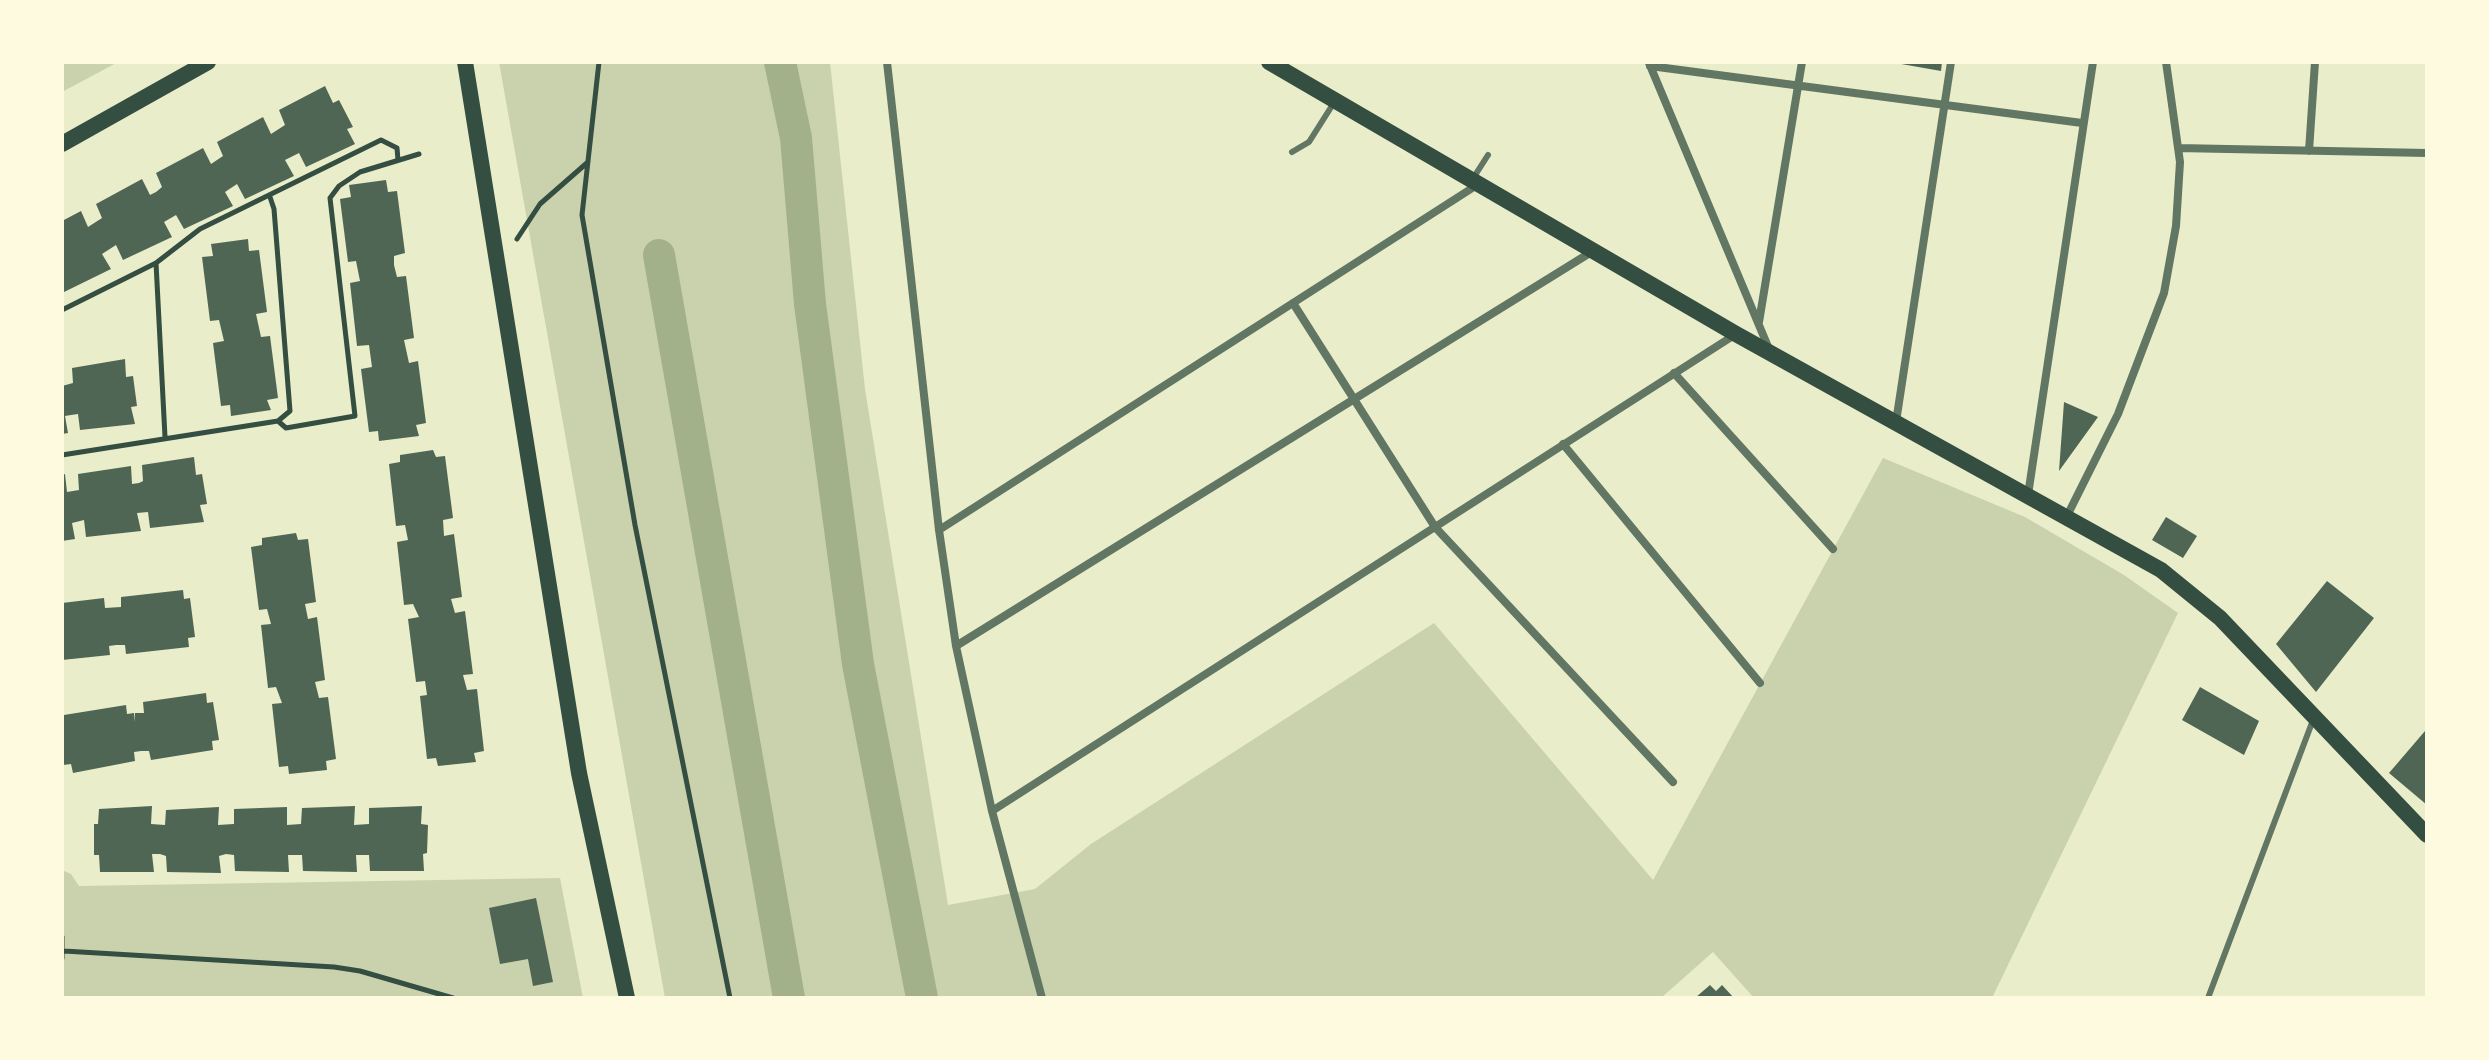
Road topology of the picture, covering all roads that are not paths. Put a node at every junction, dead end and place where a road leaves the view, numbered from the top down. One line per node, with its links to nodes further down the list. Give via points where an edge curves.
1 (208, 62): 15 (main road)
2 (465, 62): 42 (main road, via 579,773)
3 (887, 62): 34 (street)
4 (1269, 62): 12 (main road)
5 (1802, 62): 11 (street)
6 (1951, 62): 13 (street)
7 (2093, 62): 14 (street)
8 (2166, 62): 16 (street)
9 (2315, 62): 17 (street)
10 (1650, 63): 11 (street); 24 (street)
11 (1798, 86): 13 (street); 24 (street)
12 (1335, 101): 18 (lane, via 1309,142); 21 (main road)
13 (1944, 105): 14 (street); 29 (street)
14 (2082, 123): 31 (street)
15 (62, 144)
16 (2178, 148): 17 (street); 32 (street, via 2176,226 2164,293 2118,414)
17 (2309, 151): 19 (street)
18 (1292, 152)
19 (2427, 153)
20 (1488, 155): 21 (lane)
21 (1475, 182): 22 (main road); 23 (street)
22 (1593, 251): 25 (main road); 28 (street)
23 (1293, 303): 28 (street); 34 (street)
24 (1759, 323): 26 (street)
25 (1736, 334): 26 (main road); 27 (street)
26 (1771, 354): 29 (main road)
27 (1674, 373): 30 (street); 35 (street)
28 (1353, 400): 33 (street); 36 (street)
29 (1896, 422): 31 (main road)
30 (1563, 444): 33 (street); 37 (street)
31 (2028, 495): 32 (main road)
32 (2067, 516): 38 (main road, via 2161,570 2220,618)
33 (1435, 527): 39 (street); 40 (street)
34 (939, 530): 36 (street)
35 (1833, 549)
36 (956, 646): 40 (street)
37 (1760, 683)
38 (2314, 716): 41 (main road); 44 (lane)
39 (1673, 782)
40 (992, 811): 43 (street)
41 (2427, 835)
42 (627, 998)
43 (1042, 998)
44 (2208, 998)

